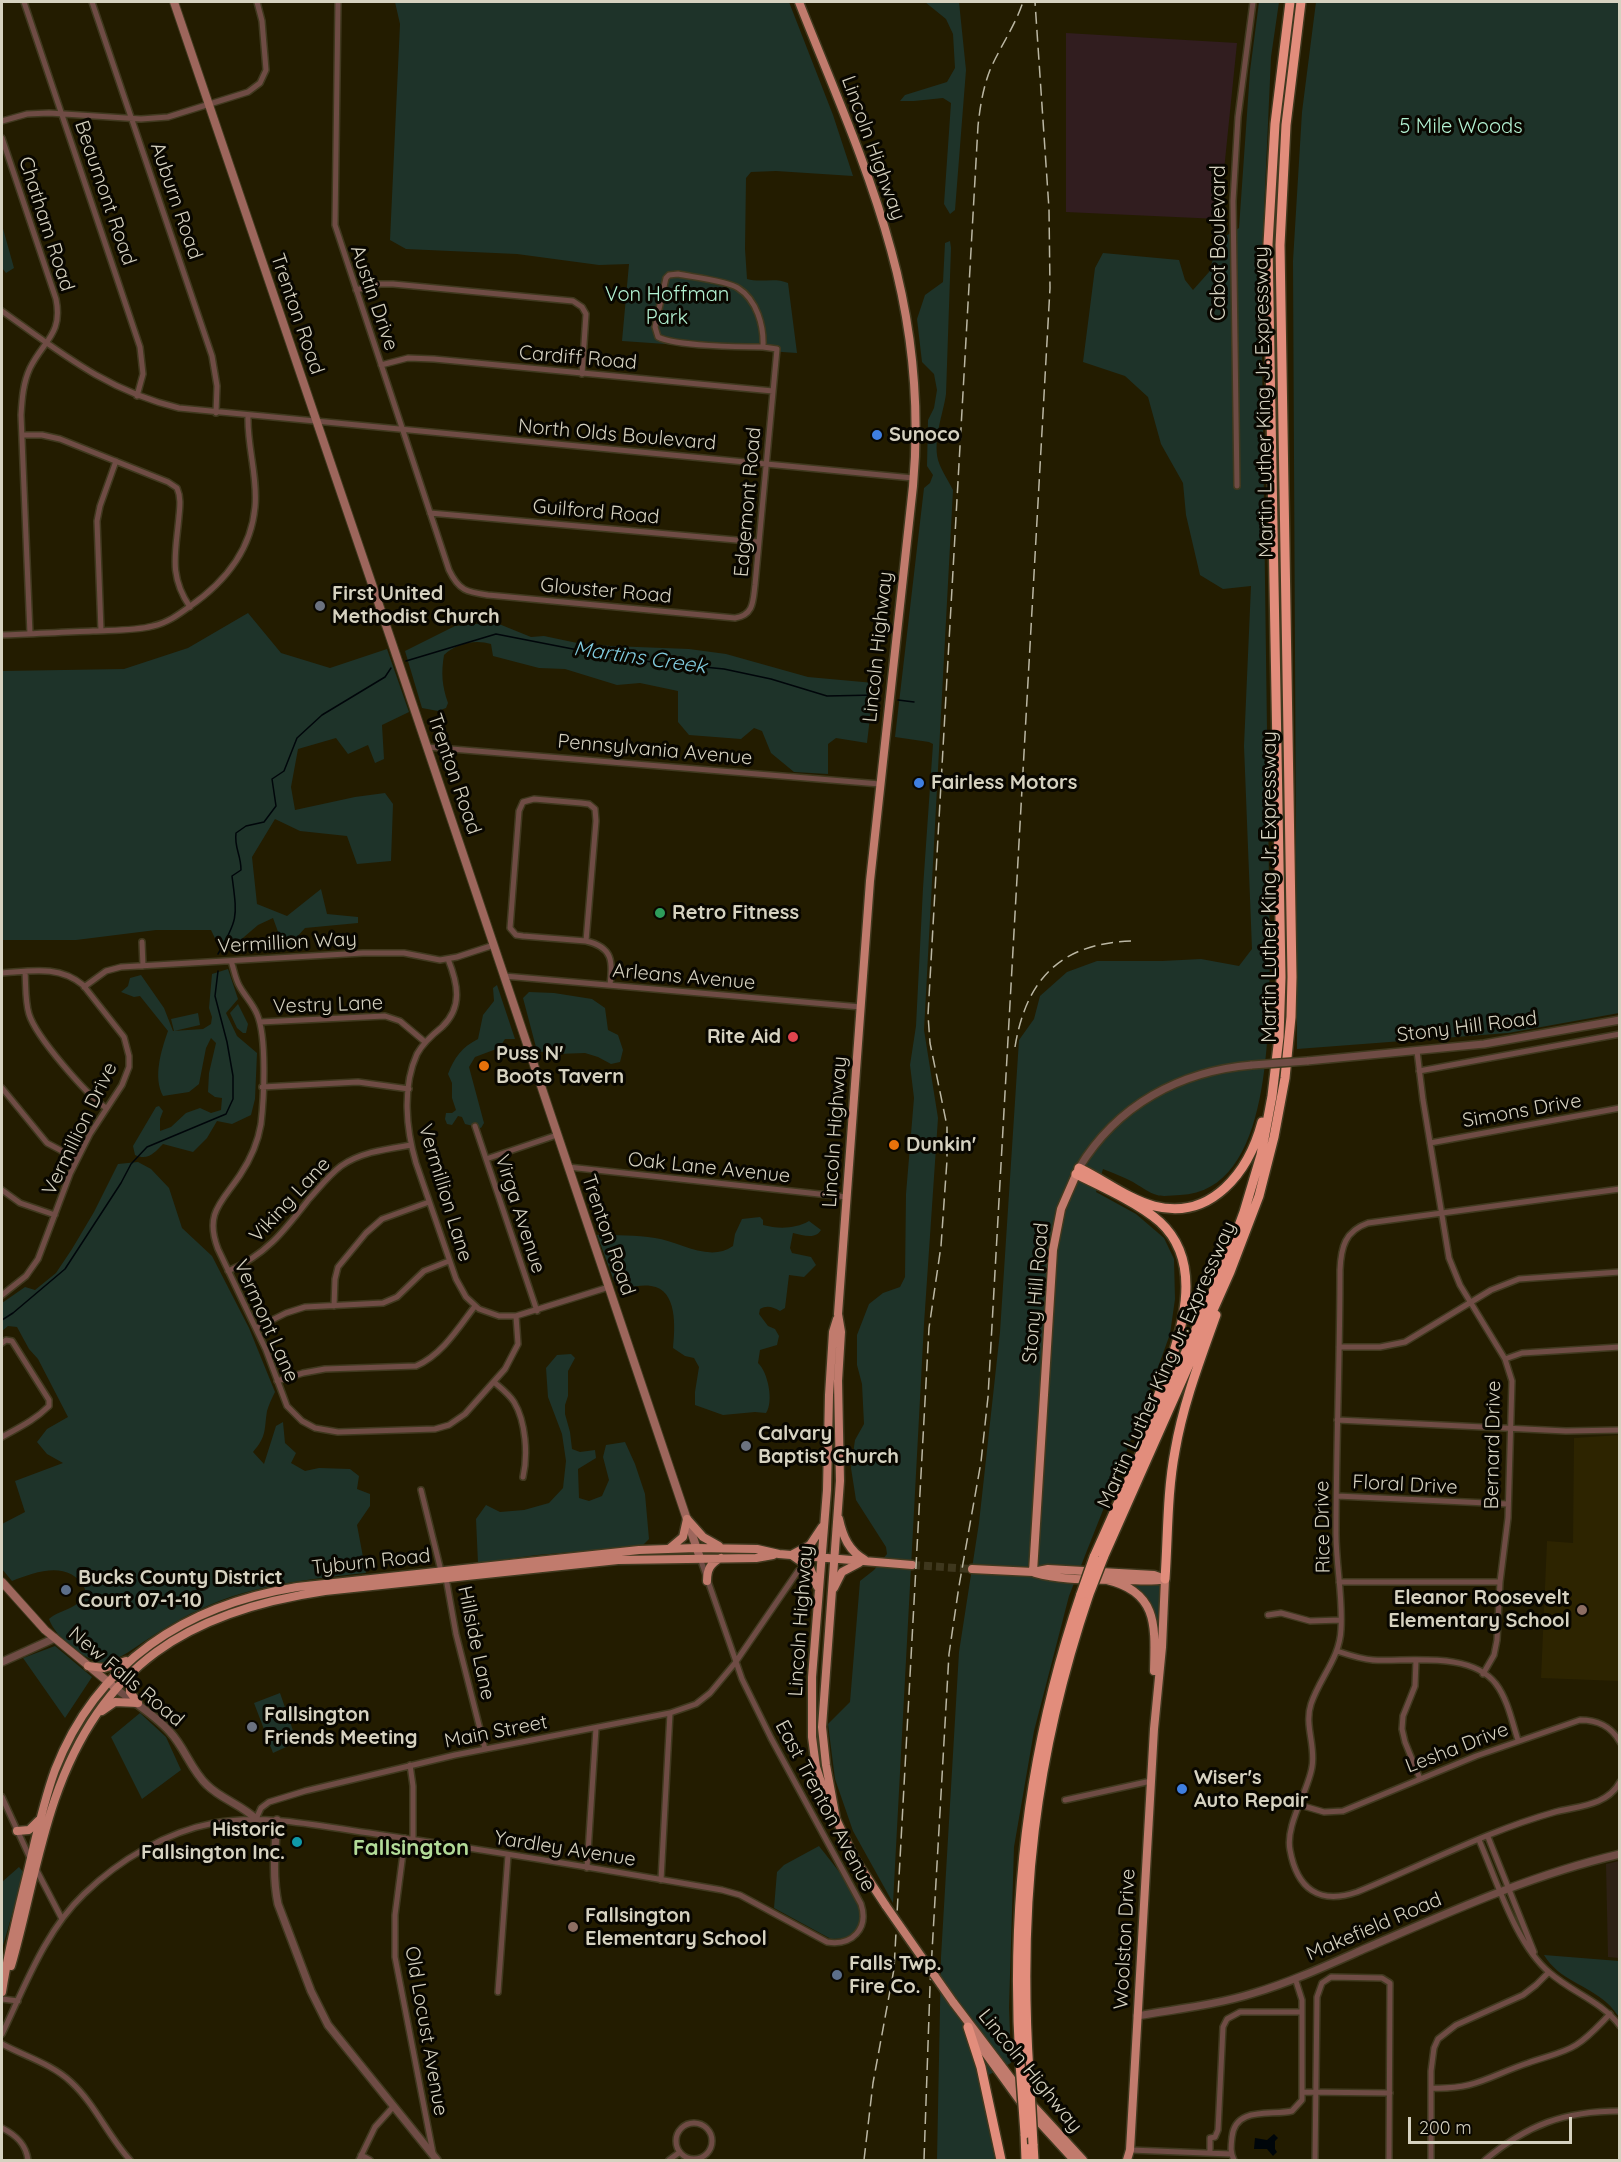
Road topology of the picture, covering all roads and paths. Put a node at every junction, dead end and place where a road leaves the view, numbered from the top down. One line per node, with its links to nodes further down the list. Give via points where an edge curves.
1 (24, 2): 11 (street, Beaumont Road)
2 (92, 2): 12 (street, Auburn Road)
3 (174, 2): 10 (main road, Trenton Road)
4 (257, 2): 10 (street, via 267,63 263,79 248,92)
5 (338, 2): 15 (street, Austin Drive, via 334,215)
6 (799, 2): 30 (main road, Lincoln Highway, via 868,178 896,265 912,364)
7 (1253, 2): 31 (street, Cabot Boulevard, via 1233,183)
8 (1290, 2): 60 (highway, Martin Luther King Jr. Expressway, via 1275,124 1268,244 1281,977)
9 (1301, 2): 80 (highway, Martin Luther King Jr. Expressway, via 1286,125 1280,244 1291,1017 1274,1137 1259,1196)
10 (209, 105): 12 (street, via 168,117); 25 (main road, Trenton Road)
11 (62, 114): 12 (street); 13 (street, via 34,113); 22 (street, Beaumont Road, via 140,347 143,374)
12 (132, 118): 23 (street, Auburn Road, via 212,356)
13 (2, 121)
14 (2, 138): 17 (street, Chatham Road, via 56,299 57,323)
15 (356, 290): 19 (street, Austin Drive); 20 (street, via 393,284 573,301 586,314)
16 (2, 311): 17 (street, North Olds Boulevard)
17 (46, 343): 22 (street, North Olds Boulevard, via 102,380); 27 (street, Chatham Road, via 25,382)
18 (763, 347): 18 (street, via 758,312 738,288 678,274 666,278 655,327 658,338); 21 (street, Edgemont Road, via 777,349)
19 (381, 365): 20 (street, Cardiff Road, via 419,358); 26 (street, Austin Drive)
20 (582, 374): 21 (street, Cardiff Road)
21 (773, 391): 29 (street, Edgemont Road)
22 (137, 396): 23 (street, North Olds Boulevard)
23 (216, 413): 24 (street, North Olds Boulevard)
24 (248, 416): 25 (street, North Olds Boulevard); 35 (street, via 256,490 252,526 231,569)
25 (318, 422): 26 (street, North Olds Boulevard); 40 (main road, Trenton Road)
26 (403, 430): 29 (street, North Olds Boulevard); 32 (street, Austin Drive)
27 (22, 435): 28 (street, via 50,436); 38 (street, Chatham Road)
28 (116, 461): 35 (street, via 168,482 178,490 176,577); 37 (street, via 97,522)
29 (766, 464): 30 (street, North Olds Boulevard); 33 (street, Edgemont Road)
30 (913, 478): 41 (main road, Lincoln Highway)
31 (1236, 486)
32 (430, 513): 33 (street, Guilford Road); 34 (street, Austin Drive, via 453,580)
33 (759, 542): 36 (street, Edgemont Road, via 753,602)
34 (462, 589): 36 (street, Glouster Road, via 488,595 735,618)
35 (190, 607): 37 (street, via 153,626)
36 (747, 614)
37 (101, 631): 38 (street)
38 (30, 634): 39 (street)
39 (2, 635)
40 (427, 747): 41 (street, Pennsylvania Avenue); 44 (main road, Trenton Road)
41 (880, 784): 53 (main road, Lincoln Highway)
42 (586, 941): 42 (street, via 594,809 589,804 527,800 519,811 512,932); 51 (street, via 602,947 610,957)
43 (142, 942): 47 (street)
44 (494, 945): 45 (street, Vermillion Way); 50 (main road, Trenton Road)
45 (448, 959): 46 (street, Vermillion Way, via 390,953); 57 (street, Vermillion Lane, via 456,982 456,1006 448,1021)
46 (231, 961): 47 (street, Vermillion Way); 54 (street, Vermont Lane, via 240,988)
47 (143, 966): 52 (street, Vermillion Way, via 112,969)
48 (25, 972): 49 (street, Vermillion Drive); 52 (street, Vermillion Drive, via 63,973); 64 (street, via 28,1009 35,1027 85,1090)
49 (2, 973)
50 (504, 976): 51 (street, Arleans Avenue); 67 (main road, Trenton Road)
51 (610, 986): 53 (street, Arleans Avenue)
52 (84, 987): 64 (street, Vermillion Drive, via 121,1033 129,1056 125,1079)
53 (861, 1007): 76 (main road, Lincoln Highway)
54 (260, 1022): 57 (street, Vestry Lane, via 385,1016 400,1021); 61 (street, Vermont Lane)
55 (1619, 1022): 58 (street, Stony Hill Road)
56 (1620, 1034): 59 (street)
57 (425, 1042): 63 (street, Vermillion Lane, via 416,1056)
58 (1417, 1051): 59 (street, Bernard Drive); 73 (street, Stony Hill Road, bridge, via 1252,1065 1196,1075 1153,1094 1114,1124)
59 (1419, 1071): 68 (street, Bernard Drive)
60 (1275, 1076): 73 (highway, via 1249,1157 1230,1185 1210,1199 1185,1207 1155,1206); 103 (highway, Martin Luther King Jr. Expressway, via 1261,1155 1238,1231)
61 (262, 1087): 63 (street, via 358,1082); 82 (street, Vermont Lane, via 261,1127 253,1152 222,1198 213,1219 214,1241)
62 (2, 1088): 70 (street, via 47,1143)
63 (409, 1089): 69 (street, Vermillion Lane, via 407,1118)
64 (106, 1108): 70 (street, Vermillion Drive)
65 (1620, 1108): 68 (street, Simons Drive)
66 (475, 1126): 71 (street, Virga Avenue)
67 (557, 1135): 71 (street); 72 (main road, Trenton Road)
68 (1430, 1143): 78 (street, Bernard Drive)
69 (411, 1144): 77 (street, Vermillion Lane); 82 (street, Viking Lane, via 374,1151 341,1166 270,1246)
70 (77, 1159): 79 (street, Vermillion Drive)
71 (486, 1159): 89 (street, Virga Avenue)
72 (568, 1167): 76 (street, Oak Lane Avenue); 84 (main road, Trenton Road)
73 (1078, 1171): 103 (highway, via 1158,1220 1173,1237 1184,1266 1186,1291 1180,1331); 125 (main road, Stony Hill Road, via 1061,1209 1053,1250)
74 (2, 1190): 79 (street, via 20,1203)
75 (1620, 1190): 78 (street, Rice Drive)
76 (847, 1197): 90 (main road, Lincoln Highway)
77 (429, 1202): 81 (street, Vermillion Lane); 87 (street, via 382,1219 366,1233 338,1268)
78 (1441, 1212): 86 (street, Bernard Drive, via 1450,1263); 94 (street, Rice Drive, via 1368,1222 1350,1233 1340,1257)
79 (55, 1215): 85 (street, Vermillion Drive, via 32,1270)
80 (1238, 1253): 117 (highway, Martin Luther King Jr. Expressway); 127 (highway, via 1177,1438 1170,1486)
81 (449, 1261): 87 (street, via 424,1271 390,1300); 88 (street, Vermillion Lane, via 461,1290)
82 (228, 1271): 92 (street, Vermont Lane)
83 (1620, 1272): 86 (street, via 1520,1279)
84 (609, 1287): 89 (street); 110 (main road, Trenton Road)
85 (2, 1295)
86 (1471, 1303): 94 (street, via 1397,1345); 96 (street, Bernard Drive)
87 (334, 1306): 92 (street, via 296,1309)
88 (475, 1306): 91 (street, via 492,1314); 97 (street, via 424,1363 325,1369)
89 (537, 1311): 91 (street)
90 (838, 1314): 108 (main road, Lincoln Highway); 109 (main road, Lincoln Highway, via 829,1392)
91 (516, 1316): 98 (street, Vermont Lane, via 516,1350)
92 (256, 1328): 97 (street, Vermont Lane)
93 (2, 1343): 102 (street, via 12,1341 50,1400 37,1417)
94 (1339, 1347): 99 (street, Rice Drive)
95 (1620, 1347): 96 (street, via 1541,1351)
96 (1505, 1359): 100 (street, Bernard Drive, via 1512,1381)
97 (278, 1381): 98 (street, Vermont Lane, via 287,1406 302,1421 315,1428 348,1432 443,1428 465,1414)
98 (494, 1382): 104 (street, via 510,1397 521,1419 526,1461)
99 (1337, 1420): 100 (street); 106 (street, Rice Drive)
100 (1511, 1428): 101 (street); 107 (street, Bernard Drive)
101 (1620, 1430)
102 (2, 1437)
103 (1135, 1464): 117 (highway, Martin Luther King Jr. Expressway)
104 (523, 1477)
105 (421, 1490): 126 (street, Hillside Lane)
106 (1336, 1496): 107 (street, Floral Drive); 130 (street, Rice Drive)
107 (1508, 1504): 131 (street, Bernard Drive)
108 (838, 1512): 120 (main road, Lincoln Highway); 121 (main road, via 848,1543)
109 (825, 1518): 115 (main road, via 815,1540); 116 (main road, Lincoln Highway)
110 (687, 1519): 111 (main road, via 683,1537); 112 (main road, Trenton Road); 113 (main road, via 703,1537)
111 (669, 1548): 112 (main road, Tyburn Road); 126 (main road, Tyburn Road)
112 (696, 1548): 113 (main road, Tyburn Road); 118 (main road, Trenton Road)
113 (728, 1548): 114 (main road, Tyburn Road)
114 (779, 1554): 115 (main road, Tyburn Road); 119 (main road, Tyburn Road)
115 (789, 1555): 116 (main road, Tyburn Road); 133 (main road, via 810,1568)
116 (822, 1557): 120 (main road, Tyburn Road); 133 (main road, Lincoln Highway)
117 (1099, 1557): 134 (highway, Martin Luther King Jr. Expressway, bridge)
118 (700, 1558): 119 (main road, Tyburn Road); 126 (main road, Tyburn Road, via 618,1560); 132 (street, East Trenton Avenue)
119 (721, 1558): 132 (main road, via 709,1568)
120 (833, 1559): 121 (main road); 135 (main road, Lincoln Highway)
121 (868, 1561): 122 (main road); 135 (main road, via 842,1572)
122 (912, 1565)
123 (972, 1569): 125 (main road, Woolston Drive)
124 (798, 1571): 143 (street, Main Street)
125 (1033, 1572): 127 (main road, Woolston Drive, via 1048,1569); 128 (main road, Woolston Drive)
126 (443, 1574): 140 (main road, Tyburn Road, via 297,1587 242,1598 195,1617); 146 (main road, Tyburn Road, via 306,1593 240,1609 181,1635); 156 (street, Hillside Lane)
127 (1166, 1579): 128 (main road, Woolston Drive); 153 (main road, Woolston Drive)
128 (1107, 1580): 153 (main road, Woolston Drive, via 1137,1593 1154,1622)
129 (2, 1582): 138 (main road, New Falls Road)
130 (1339, 1582): 131 (street); 137 (street, Rice Drive)
131 (1500, 1582): 145 (street, Bernard Drive, via 1496,1649)
132 (708, 1584): 143 (street, East Trenton Avenue)
133 (818, 1591): 166 (main road, Lincoln Highway, via 812,1737 822,1788)
134 (1085, 1594): 214 (highway, Martin Luther King Jr. Expressway, bridge, via 1062,1654 1047,1710 1026,1828 1017,1941); 215 (highway, Martin Luther King Jr. Expressway, bridge, via 1041,1780 1026,1901 1024,1950)
135 (831, 1598): 166 (main road, Lincoln Highway, via 822,1727)
136 (1269, 1615): 137 (street, via 1281,1613 1311,1621)
137 (1341, 1620): 139 (street, Rice Drive)
138 (55, 1638): 142 (street); 144 (main road, New Falls Road)
139 (1337, 1651): 141 (street, via 1370,1660); 163 (street, Rice Drive, via 1309,1710 1313,1758)
140 (134, 1657): 144 (main road, via 110,1667); 147 (main road, Tyburn Road)
141 (1416, 1660): 145 (street, via 1458,1662); 158 (street, via 1415,1686 1402,1729)
142 (2, 1662)
143 (735, 1663): 150 (street, Main Street, via 703,1699); 180 (street, East Trenton Avenue, via 861,1904 863,1922)
144 (88, 1666): 147 (main road, New Falls Road)
145 (1483, 1674): 154 (street, via 1502,1694)
146 (130, 1675): 148 (main road, Tyburn Road); 149 (main road, via 130,1692)
147 (108, 1683): 148 (main road, New Falls Road); 164 (main road, Tyburn Road, via 71,1737)
148 (116, 1689): 149 (street, New Falls Road); 151 (main road, Tyburn Road)
149 (138, 1703): 151 (main road, via 115,1702); 165 (street, New Falls Road, via 171,1733 209,1787)
150 (670, 1713): 152 (street, Main Street); 177 (street)
151 (92, 1721): 175 (main road, Tyburn Road, via 65,1772)
152 (596, 1728): 156 (street, Main Street); 176 (street)
153 (1154, 1729): 159 (main road, Woolston Drive)
154 (1518, 1740): 155 (street, Lesha Drive, via 1589,1720 1608,1727); 158 (street, Lesha Drive)
155 (1620, 1742)
156 (485, 1749): 157 (street, Main Street)
157 (410, 1765): 165 (street, Main Street, via 269,1802); 171 (street)
158 (1420, 1779): 163 (street, Lesha Drive, via 1343,1811 1324,1812)
159 (1151, 1781): 162 (street); 191 (main road, Woolston Drive)
160 (1620, 1782): 169 (street, via 1601,1800 1554,1812)
161 (2, 1797): 168 (street)
162 (1065, 1800)
163 (1300, 1805): 172 (street, Rice Drive, via 1289,1843 1294,1865 1306,1886 1324,1896 1358,1892)
164 (40, 1818): 168 (main road, via 28,1830); 175 (main road, Tyburn Road)
165 (256, 1819): 167 (street, Yardley Avenue); 179 (street, Yardley Avenue, via 213,1823 152,1845 83,1894)
166 (836, 1819): 188 (main road, Lincoln Highway, bridge, via 855,1859)
167 (277, 1820): 170 (street, Yardley Avenue); 200 (street, via 274,1862 278,1904 311,1991 328,2025)
168 (17, 1831): 175 (street)
169 (1488, 1837): 172 (street, Rice Drive); 178 (street)
170 (405, 1838): 171 (street, Yardley Avenue); 208 (street, Old Locust Avenue, via 395,1915 395,1957)
171 (413, 1839): 174 (street, Yardley Avenue)
172 (1479, 1840): 178 (street)
173 (1620, 1854): 178 (street, Makefield Road)
174 (508, 1855): 176 (street, Yardley Avenue); 183 (street)
175 (33, 1864): 179 (street); 184 (main road, Tyburn Road, via 18,1941)
176 (587, 1868): 177 (street, Yardley Avenue)
177 (661, 1880): 180 (street, Yardley Avenue, via 740,1895 827,1942 842,1942)
178 (1505, 1889): 181 (street, via 1520,1934); 182 (street, Makefield Road)
179 (62, 1919): 187 (street, Yardley Avenue)
180 (857, 1935)
181 (1549, 1972): 190 (street); 196 (street, via 1523,1995 1444,2032 1434,2048)
182 (1295, 1978): 185 (street); 191 (street, Makefield Road, via 1235,1999)
183 (498, 1992)
184 (2, 1995): 187 (street)
185 (1301, 1998): 186 (street); 189 (street)
186 (1317, 1998): 198 (street); 199 (street, via 1322,1983 1331,1977 1389,1981)
187 (18, 2001): 194 (street, Yardley Avenue)
188 (953, 2002): 193 (main road, Lincoln Highway); 217 (main road, Lincoln Highway, via 1025,2097)
189 (1302, 2012): 197 (street); 205 (street, via 1240,2012 1225,2022 1218,2130 1210,2138)
190 (1610, 2014): 192 (street); 196 (street, via 1569,2049 1473,2085)
191 (1137, 2016): 203 (main road, Woolston Drive)
192 (1620, 2026)
193 (968, 2027): 213 (highway); 216 (main road, Lincoln Highway, via 1013,2093)
194 (2, 2034)
195 (2, 2044): 210 (street, via 71,2082)
196 (1431, 2088): 222 (street)
197 (1303, 2092): 198 (street); 206 (street, via 1302,2100 1292,2111 1254,2114 1240,2121 1232,2132)
198 (1316, 2092): 199 (street); 220 (street)
199 (1390, 2093): 221 (street)
200 (393, 2107): 207 (street, via 375,2127); 208 (street)
201 (1620, 2111): 223 (street, via 1582,2113 1546,2121)
202 (2, 2128): 209 (street, via 23,2144)
203 (1130, 2150): 205 (street); 218 (main road, Woolston Drive); 219 (main road, Woolston Drive)
204 (680, 2152): 204 (street, via 692,2158 705,2154 712,2142 707,2129 695,2123 683,2127 676,2140); 212 (street)
205 (1209, 2153): 206 (street)
206 (1232, 2157)
207 (360, 2158): 211 (street)
208 (435, 2158)
209 (28, 2160)
210 (127, 2160)
211 (370, 2160)
212 (669, 2160)
213 (1001, 2160)
214 (1026, 2160)
215 (1034, 2160)
216 (1074, 2160)
217 (1083, 2160)
218 (1127, 2160)
219 (1132, 2160)
220 (1315, 2160)
221 (1389, 2160)
222 (1431, 2160)
223 (1485, 2160)

